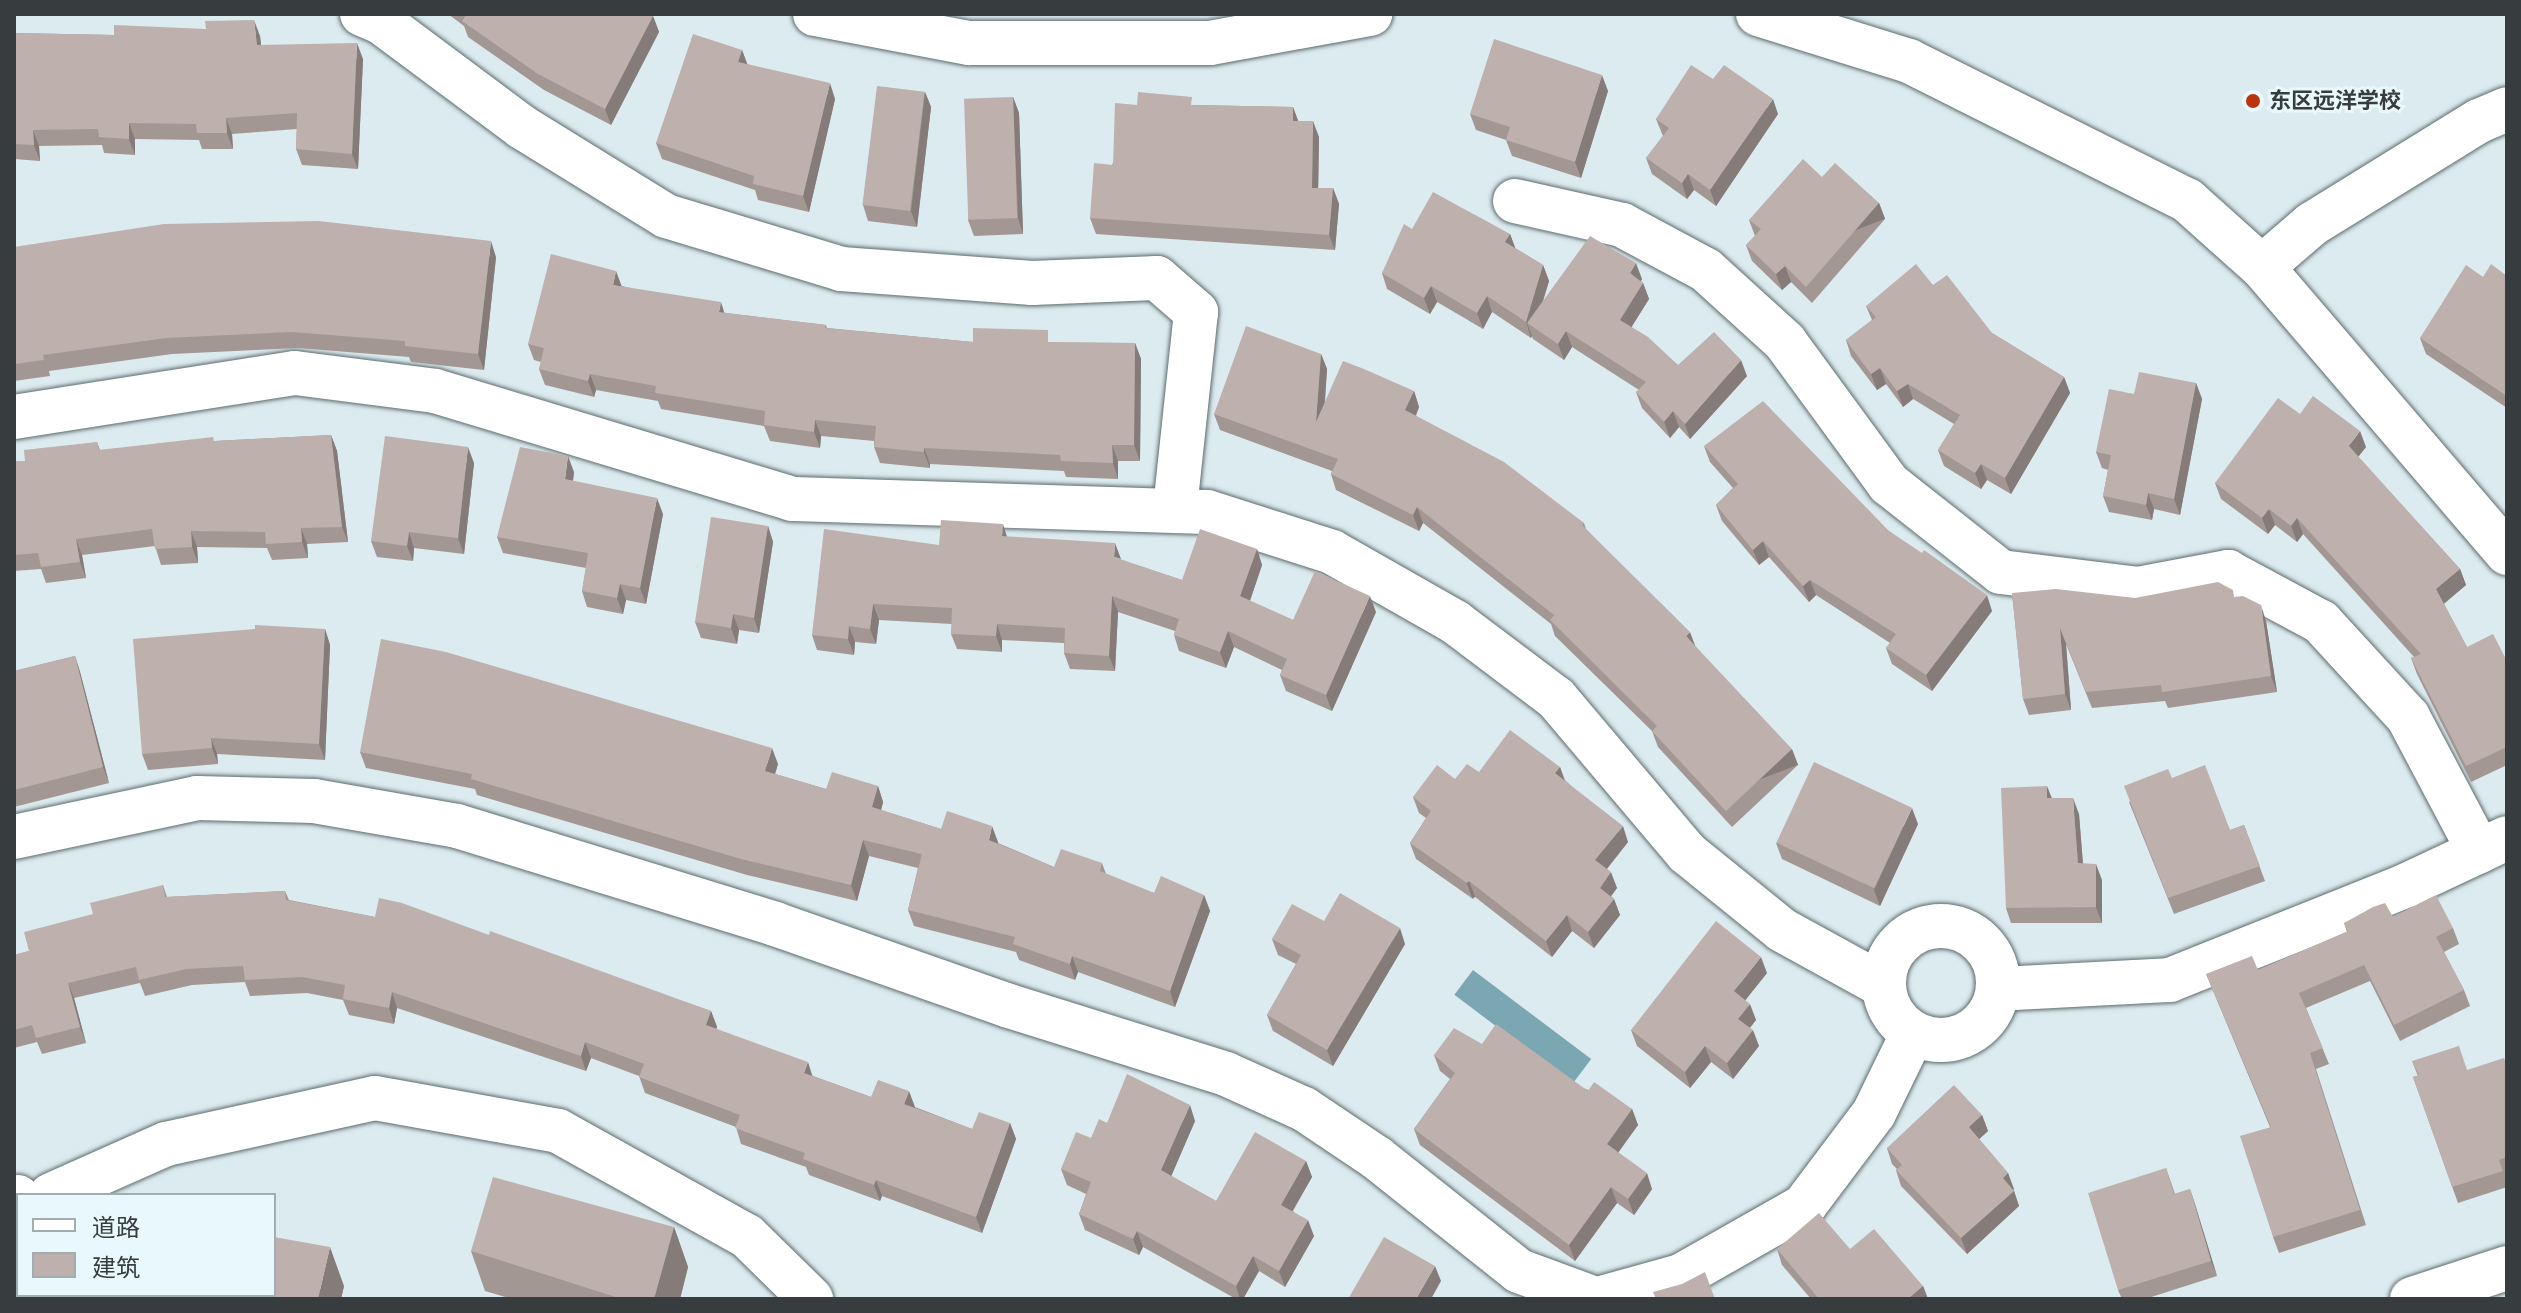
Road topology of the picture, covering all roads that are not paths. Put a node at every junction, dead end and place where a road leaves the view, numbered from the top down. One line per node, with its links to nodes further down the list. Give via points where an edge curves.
1 (362, 14): 9 (street, via 381,22 522,127 666,216 841,269 1032,283 1157,278 1196,312)
2 (815, 14): 3 (street, via 969,43 1210,43)
3 (1370, 14)
4 (1758, 14): 7 (street, via 1909,61 2187,200)
5 (2507, 109): 7 (street, via 2312,224)
6 (1515, 201): 12 (street, via 1622,225 1706,270 1785,342 1889,484 2001,572 2137,589 2228,572 2321,622 2408,717)
7 (2262, 267): 10 (street)
8 (14, 417): 9 (street, via 295,373 435,391 792,499)
9 (1175, 510): 13 (street, via 1207,512 1332,552 1455,622 1556,698 1687,853 1782,930)
10 (2507, 553)
11 (14, 837): 19 (street, via 197,798 314,801 457,826 775,924 1226,1074 1304,1109 1377,1158 1519,1271)
12 (2493, 845): 14 (street, via 2170,980)
13 (1884, 986): 14 (street, via 1886,967 1901,943 1924,929 1943,926 1977,939 1993,962); 15 (street, via 1898,1021)
14 (1998, 989): 15 (street, via 1988,1015 1967,1034 1931,1040)
15 (1913, 1033): 19 (street, via 1874,1113 1804,1206 1681,1276)
16 (56, 1193): 18 (street, via 166,1144 375,1098 558,1131 747,1236)
17 (2507, 1268): 20 (street)
18 (811, 1299)
19 (1597, 1299)
20 (2412, 1299)

